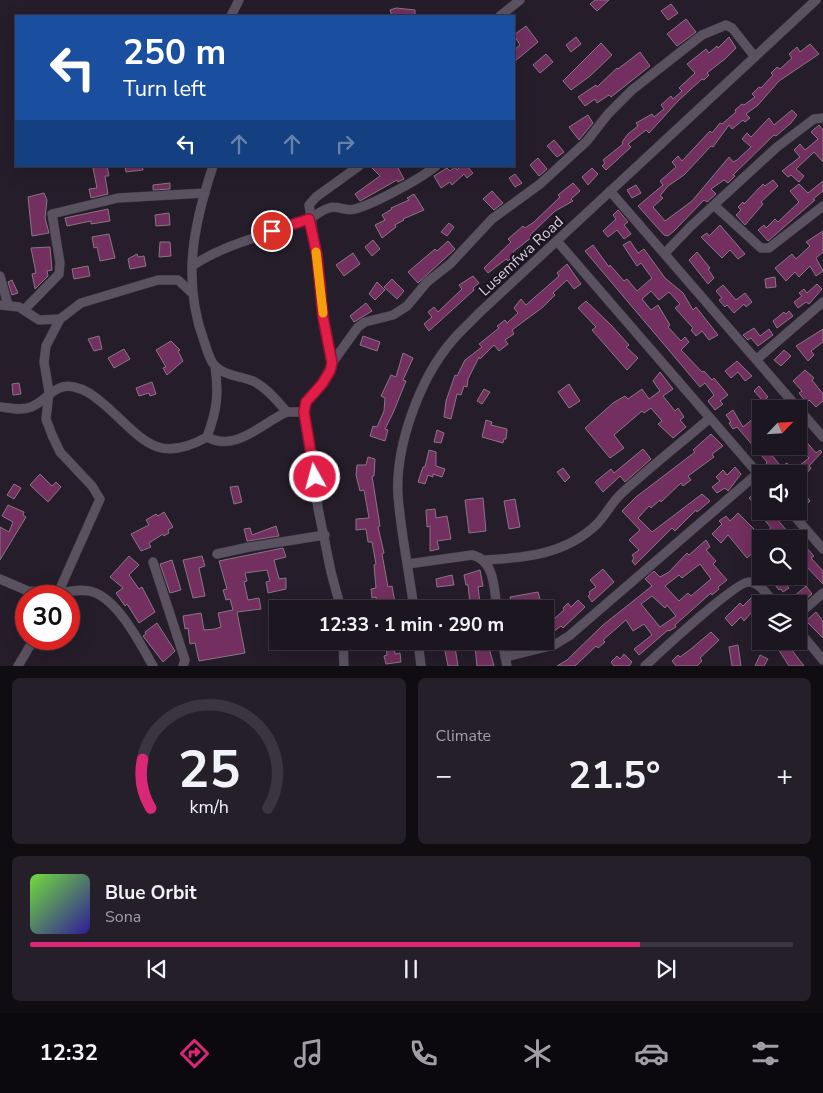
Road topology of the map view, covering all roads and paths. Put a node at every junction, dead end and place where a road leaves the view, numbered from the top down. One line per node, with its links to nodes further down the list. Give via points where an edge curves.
1 (238, 0): 4 (street)
2 (520, 0): 5 (street)
3 (816, 0): 6 (street, Lusemfwa Road)
4 (231, 15)
5 (501, 15)
6 (755, 57): 11 (street, Lusemfwa Road); 26 (street, via 726,25 702,36 619,102 587,140 540,184 492,219 406,306 393,315 358,327)
7 (823, 118): 13 (street, via 814,119 777,148)
8 (213, 167): 12 (street)
9 (358, 167): 15 (street, via 311,201)
10 (435, 167): 15 (street, via 418,179 361,207 349,210 336,206)
11 (610, 191): 16 (street, Lusemfwa Road); 17 (street)
12 (205, 193): 18 (street, via 193,242); 23 (street, via 118,198 52,214 59,274)
13 (715, 206): 14 (street, via 761,248 769,248); 17 (street, via 690,226)
14 (823, 206)
15 (309, 219): 18 (street, via 214,252); 26 (street)
16 (557, 241): 32 (street); 43 (street, Lusemfwa Road, via 451,341 428,379 413,412 401,454 398,494)
17 (665, 253): 25 (street)
18 (192, 266): 20 (street)
19 (0, 276): 22 (street)
20 (192, 292): 24 (street, via 178,280 158,280 94,297); 27 (street, via 200,330)
21 (823, 302): 25 (street)
22 (4, 305): 23 (street)
23 (24, 310): 24 (street, via 39,320)
24 (60, 319): 28 (street, via 44,355)
25 (757, 359): 34 (street)
26 (332, 363): 31 (street, via 322,384 306,402)
27 (215, 366): 30 (street, via 253,381 276,398); 33 (street, via 218,388 216,413)
28 (48, 397): 29 (street, via 30,408); 33 (street, via 58,387 71,386 88,391 154,447 173,450 189,447); 46 (street, via 46,419 60,452 92,486 100,500)
29 (0, 406)
30 (287, 412): 31 (street); 33 (street, via 236,440)
31 (304, 412): 38 (street)
32 (710, 418): 35 (street); 41 (street, via 622,492 598,522 578,540 536,555)
33 (207, 436)
34 (823, 437)
35 (752, 467)
36 (752, 481): 59 (street, via 569,636 554,645)
37 (798, 520): 39 (street)
38 (325, 535): 40 (street); 50 (street, via 330,572)
39 (823, 549)
40 (217, 554)
41 (484, 560): 43 (street, via 472,555); 52 (street, via 493,580)
42 (153, 562): 62 (street, via 185,660)
43 (408, 564): 51 (street, Lusemfwa Road)
44 (0, 579): 45 (street)
45 (15, 585)
46 (62, 585)
47 (80, 592): 61 (street, via 91,591 102,596 133,633)
48 (823, 593): 53 (street)
49 (767, 595): 65 (street, via 753,583 745,583)
50 (338, 600)
51 (413, 600)
52 (496, 600)
53 (807, 607)
54 (807, 641): 58 (street)
55 (27, 650): 60 (street)
56 (343, 650): 63 (street)
57 (419, 650): 64 (street)
58 (823, 660)
59 (506, 661)
60 (18, 666)
61 (153, 666)
62 (184, 666)
63 (344, 666)
64 (421, 666)
65 (645, 666)

